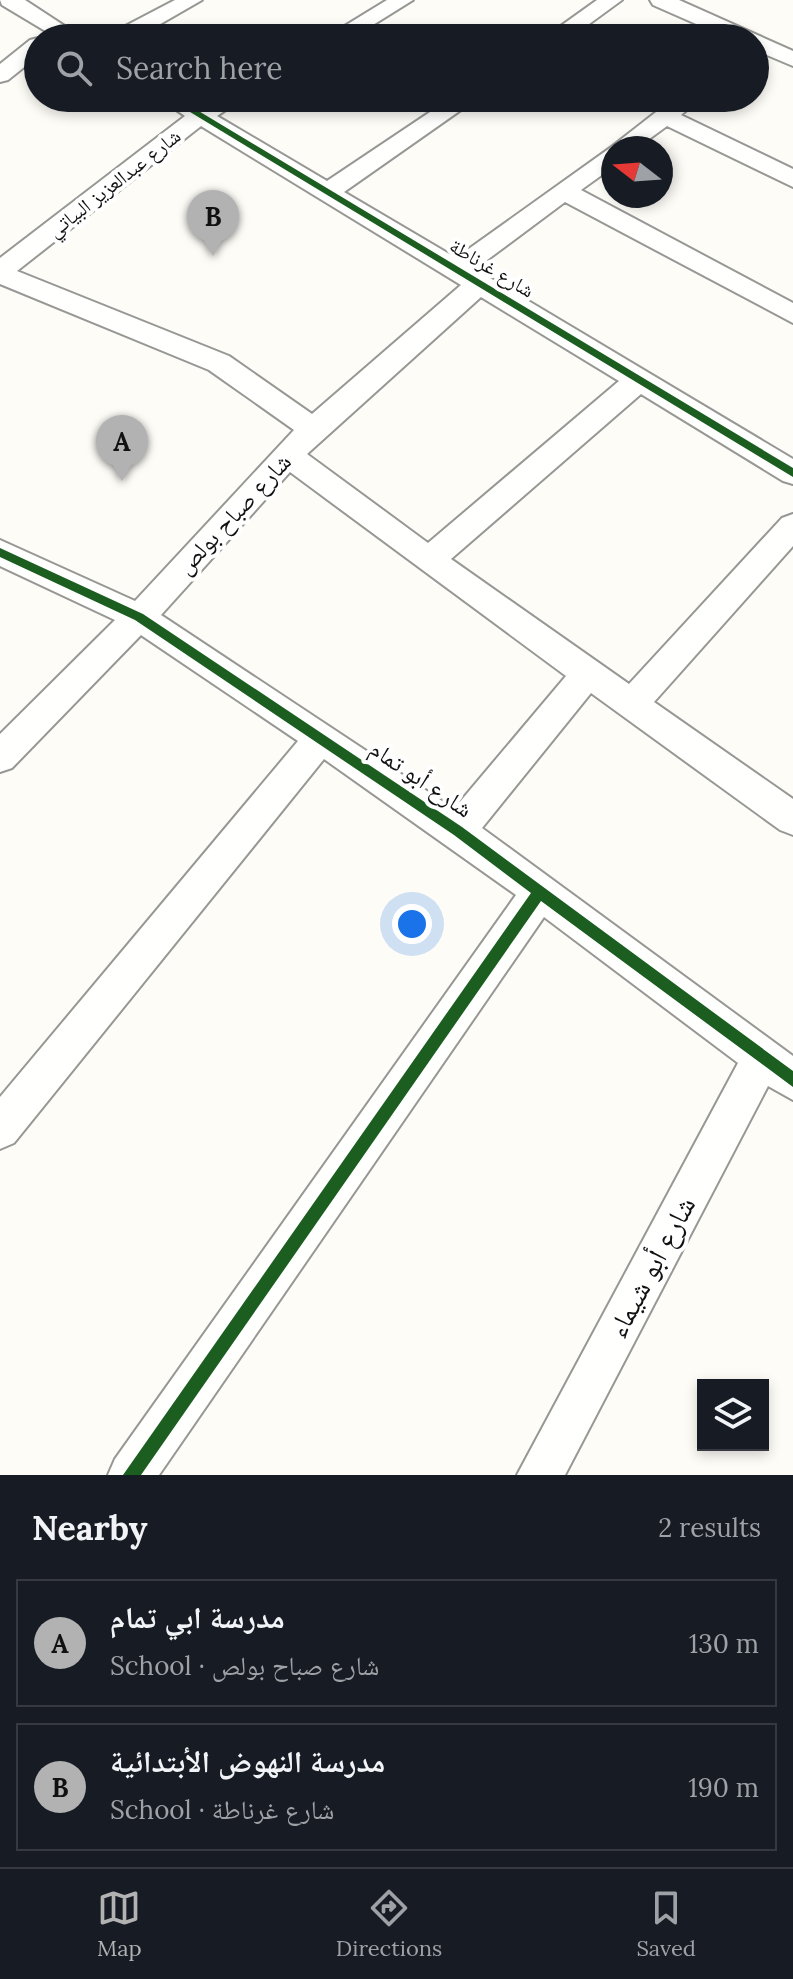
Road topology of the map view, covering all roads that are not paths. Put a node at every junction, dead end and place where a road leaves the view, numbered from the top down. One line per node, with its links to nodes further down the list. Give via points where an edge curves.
1 (10, 0): 6 (street)
2 (191, 0): 7 (street)
3 (402, 0): 8 (street)
4 (611, 0): 9 (street)
5 (661, 0): 10 (street)
6 (44, 24)
7 (146, 24)
8 (360, 24)
9 (576, 24)
10 (712, 24)
11 (769, 50): 13 (street)
12 (24, 56): 14 (street)
13 (793, 59)
14 (0, 75)
15 (194, 112): 19 (street, شارع غرناطة)
16 (207, 112): 19 (street, شارع عبدالعزيز البياتي)
17 (445, 112): 25 (street)
18 (670, 112): 20 (street)
19 (200, 116): 25 (street, شارع غرناطة); 26 (street, شارع عبدالعزيز البياتي)
20 (665, 116): 21 (street); 23 (street)
21 (638, 136)
22 (601, 164): 24 (street, شارع صباح بولص)
23 (793, 179)
24 (564, 191): 27 (street, شارع صباح بولص); 28 (street)
25 (327, 192): 27 (street, شارع غرناطة)
26 (0, 273): 30 (street, via 219,363)
27 (468, 277): 29 (street, شارع غرناطة); 30 (street, شارع صباح بولص)
28 (793, 314)
29 (639, 380): 32 (street, شارع غرناطة); 35 (street)
30 (313, 429): 31 (street, شارع صباح بولص)
31 (288, 455): 35 (street); 36 (street, شارع صباح بولص)
32 (788, 461)
33 (793, 526): 38 (street)
34 (0, 552): 36 (street, شارع أبو تمام)
35 (429, 560): 37 (street)
36 (139, 617): 39 (street, شارع أبو تمام); 40 (street, شارع صباح بولص)
37 (588, 673): 38 (street); 42 (street)
38 (631, 704): 41 (street)
39 (321, 738): 42 (street, شارع أبو تمام); 45 (street)
40 (0, 757)
41 (793, 819)
42 (458, 831): 43 (street, شارع أبو تمام)
43 (539, 893): 44 (street, شارع أبو تمام); 46 (street)
44 (777, 1069): 47 (street, شارع أبو شيماء)
45 (0, 1129)
46 (131, 1475)
47 (540, 1475)

